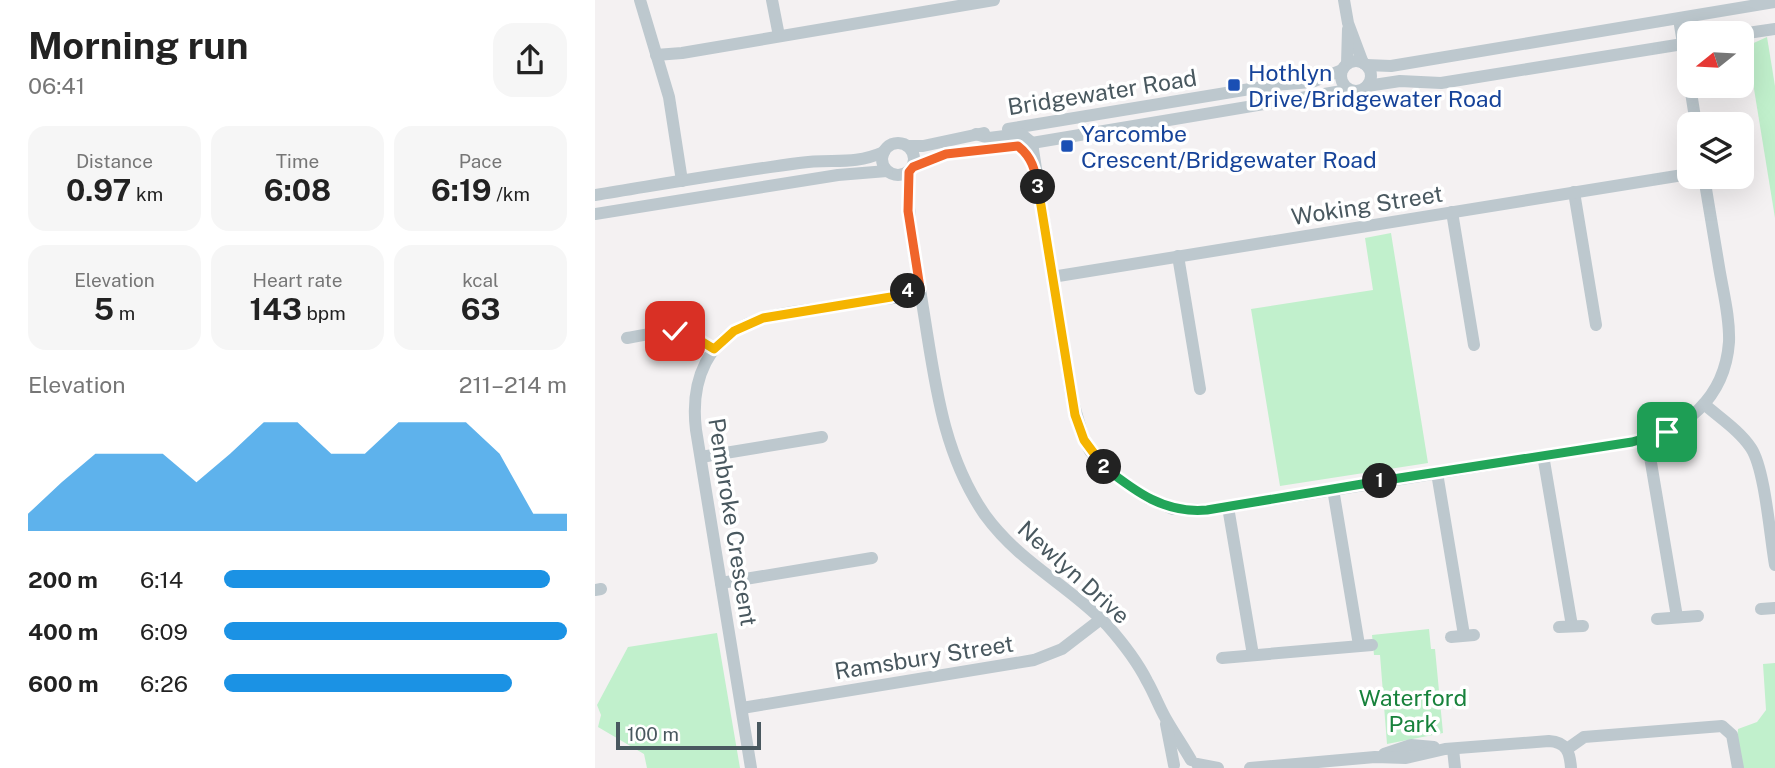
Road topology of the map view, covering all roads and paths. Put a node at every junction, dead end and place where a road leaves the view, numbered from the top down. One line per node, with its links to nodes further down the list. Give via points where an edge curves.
1 (640, 0): 12 (street)
2 (772, 0): 10 (street)
3 (994, 0): 10 (street)
4 (1344, 0): 7 (street)
5 (1775, 2): 6 (street)
6 (1679, 19): 13 (street, via 1391,66)
7 (1348, 23): 13 (street); 14 (street)
8 (1775, 29): 9 (street)
9 (1754, 32)
10 (779, 36): 12 (street)
11 (1677, 44): 15 (street, via 1449,82)
12 (658, 61): 26 (street, via 669,97)
13 (1365, 64): 14 (street, via 1355,61); 15 (street, via 1371,73)
14 (1345, 67): 16 (street, via 1341,79); 17 (street, Bridgewater Road, via 1304,83)
15 (1367, 86): 16 (street, via 1358,92)
16 (1348, 90): 18 (street, Bridgewater Road)
17 (976, 134): 18 (street, via 989,138 1021,134); 19 (street, Bridgewater Road)
18 (1032, 144): 20 (street, Bridgewater Road); 23 (street)
19 (908, 146): 21 (street, via 895,143); 22 (street, via 914,154)
20 (1018, 146): 22 (street, Bridgewater Road, via 946,154); 23 (street)
21 (884, 152): 24 (street, via 882,162); 26 (street, via 852,162 802,162)
22 (911, 169): 24 (street, via 900,176); 30 (street, Newlyn Drive)
23 (1035, 170): 34 (street)
24 (890, 173): 30 (street, Newlyn Drive); 32 (street, via 838,175)
25 (1677, 176): 28 (street, Woking Street)
26 (682, 181): 29 (street)
27 (1706, 189): 41 (street, via 1729,333 1724,369)
28 (1574, 192): 31 (street, Woking Street); 36 (street)
29 (595, 195)
30 (908, 211): 35 (street, Newlyn Drive)
31 (1452, 212): 33 (street, Woking Street); 38 (street)
32 (595, 214)
33 (1178, 256): 34 (street, Woking Street); 40 (street)
34 (1052, 277): 48 (street, via 1075,415 1090,451 1105,468 1160,504 1196,511)
35 (921, 292): 39 (street, Pembroke Crescent, via 763,318 734,331); 56 (street, Newlyn Drive, via 942,421 966,482 987,517 1017,552)
36 (1596, 325)
37 (627, 338): 39 (street, via 683,332)
38 (1474, 345)
39 (714, 349): 45 (street, Pembroke Crescent, via 695,396)
40 (1200, 389)
41 (1704, 404): 43 (street, via 1676,428); 50 (street, via 1742,437 1757,460)
42 (822, 437): 45 (street)
43 (1647, 439): 44 (street); 55 (street)
44 (1543, 455): 46 (street); 58 (street)
45 (701, 457): 51 (street, Pembroke Crescent)
46 (1437, 472): 47 (street); 59 (street)
47 (1332, 489): 48 (street); 60 (street, via 1365,645)
48 (1228, 507): 60 (street)
49 (872, 558): 51 (street)
50 (1775, 565)
51 (721, 583): 62 (street, Pembroke Crescent)
52 (1775, 608): 53 (street)
53 (1761, 609)
54 (1698, 615): 55 (street)
55 (1677, 617): 57 (street)
56 (1101, 619): 62 (street, Ramsbury Street, via 1062,649 1034,660); 63 (street, Newlyn Drive, via 1141,670)
57 (1657, 619)
58 (1571, 626)
59 (1463, 636)
60 (1252, 655): 61 (street)
61 (1222, 658)
62 (742, 708): 68 (street, Pembroke Crescent)
63 (1164, 717): 66 (street, Newlyn Drive); 67 (street, Newlyn Drive)
64 (1567, 748): 65 (street, via 1549,741); 72 (street); 73 (street, via 1584,737 1722,726 1732,735)
65 (1449, 749): 70 (street, via 1406,758); 71 (street)
66 (1196, 764): 67 (street, via 1182,760); 69 (street)
67 (1174, 767)
68 (751, 768)
69 (1218, 768)
70 (1250, 768)
71 (1455, 768)
72 (1571, 768)
73 (1738, 768)

